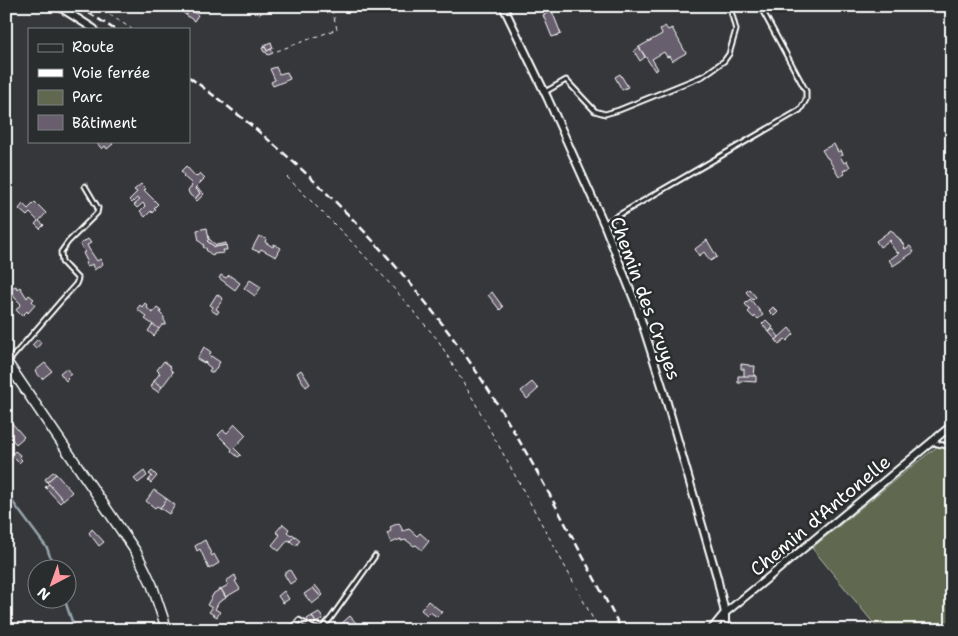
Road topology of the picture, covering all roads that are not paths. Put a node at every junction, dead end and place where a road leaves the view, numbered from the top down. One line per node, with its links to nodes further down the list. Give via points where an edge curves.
1 (58, 6): 5 (street)
2 (504, 6): 6 (street, Chemin des Cruyes)
3 (734, 6): 6 (lane, via 730,11 736,30 729,54 703,76 605,114 595,111 566,80)
4 (760, 6): 8 (lane, via 806,91 806,100 800,110)
5 (92, 28)
6 (545, 93): 8 (street, Chemin des Cruyes)
7 (85, 186): 9 (lane, via 98,208 97,213 61,252 62,262 78,279 76,284)
8 (604, 224): 14 (street, Chemin des Cruyes, via 637,307 664,390)
9 (7, 362): 15 (main road, via 136,552 152,585)
10 (952, 425): 11 (street, Chemin d'Antonelle)
11 (930, 443): 12 (lane); 14 (street, Chemin d'Antonelle)
12 (952, 447)
13 (375, 556): 16 (lane, via 322,628 315,629 299,620)
14 (725, 613): 17 (street, Chemin d'Antonelle); 18 (street, Chemin des Cruyes)
15 (167, 630)
16 (291, 630)
17 (711, 630)
18 (725, 630)

